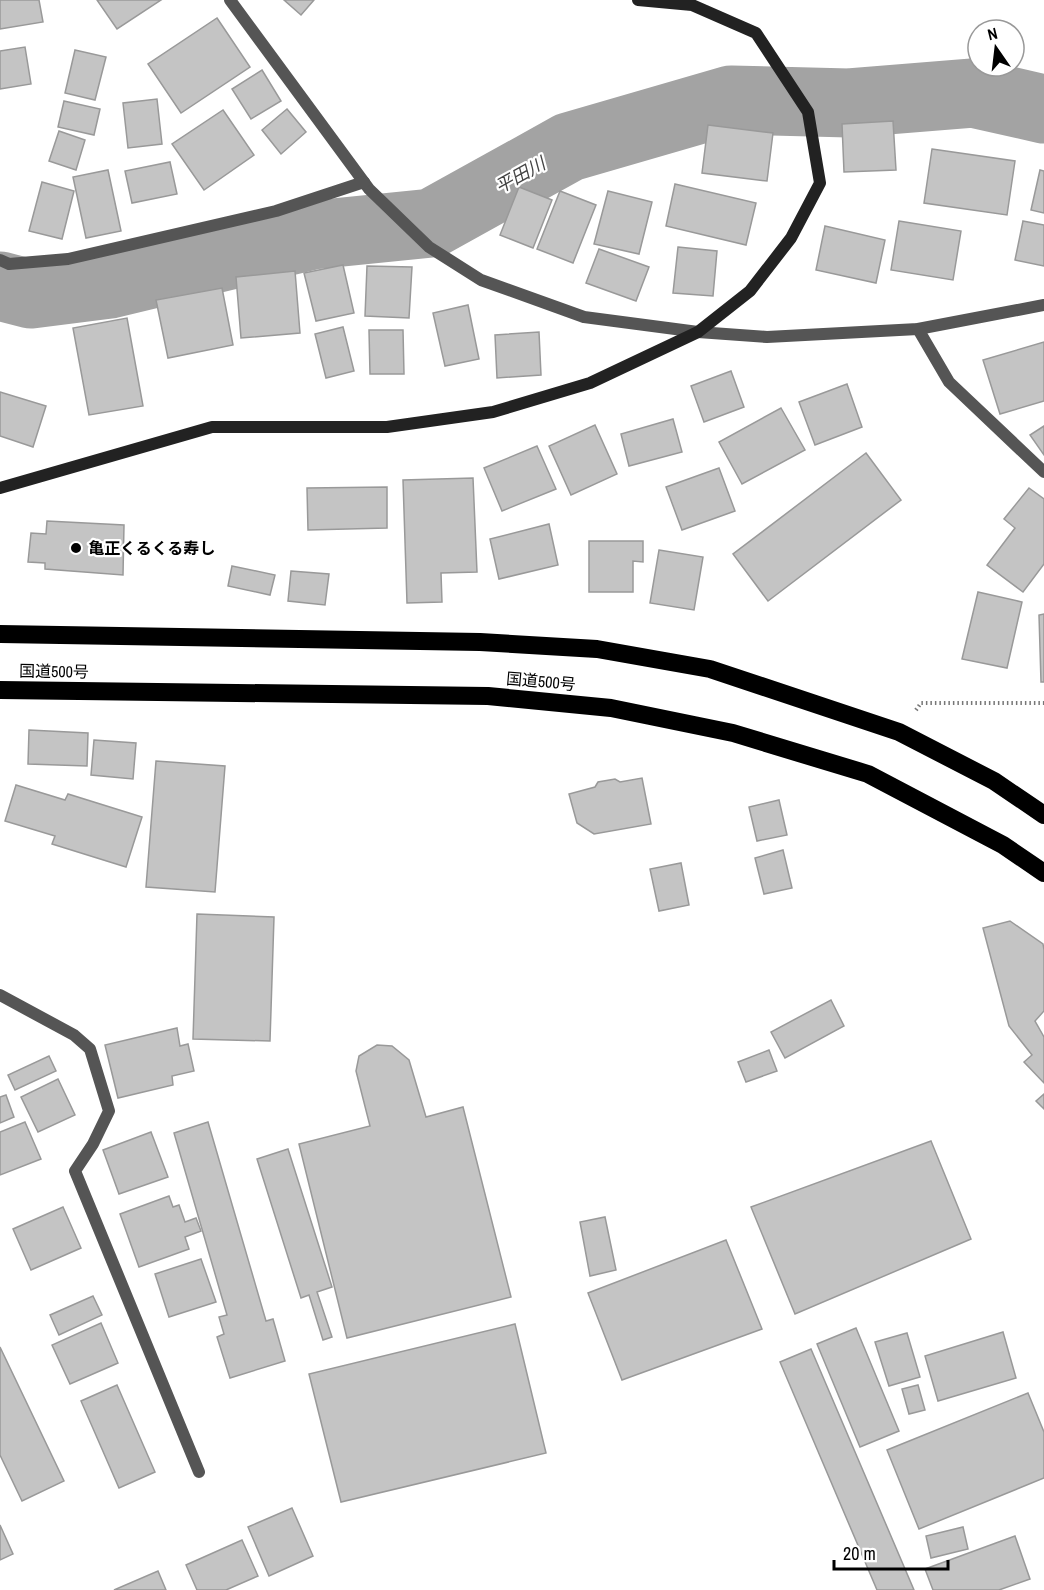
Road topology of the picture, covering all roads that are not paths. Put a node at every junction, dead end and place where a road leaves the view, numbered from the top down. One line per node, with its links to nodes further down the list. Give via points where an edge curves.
1 (230, 0): 3 (street)
2 (638, 0): 7 (street, via 692,5 756,33 808,112 820,183 790,238 750,291)
3 (364, 182): 4 (street, via 276,212 68,259 9,264); 7 (street, via 429,247 481,280 584,316)
4 (0, 260)
5 (1044, 305): 6 (street)
6 (918, 329): 7 (street, via 767,337); 8 (street, via 949,382)
7 (698, 332): 9 (street, via 590,383 493,412 387,428 212,427)
8 (1044, 472)
9 (0, 488)
10 (0, 634): 12 (highway, via 480,642 597,649 710,669 899,732 994,782)
11 (0, 690): 13 (highway, 国道500号, via 488,696 611,708 733,733 868,774 1003,845)
12 (1044, 815)
13 (1044, 873)
14 (0, 995): 15 (street, via 74,1035 90,1049 109,1111 75,1172)
15 (199, 1472)

